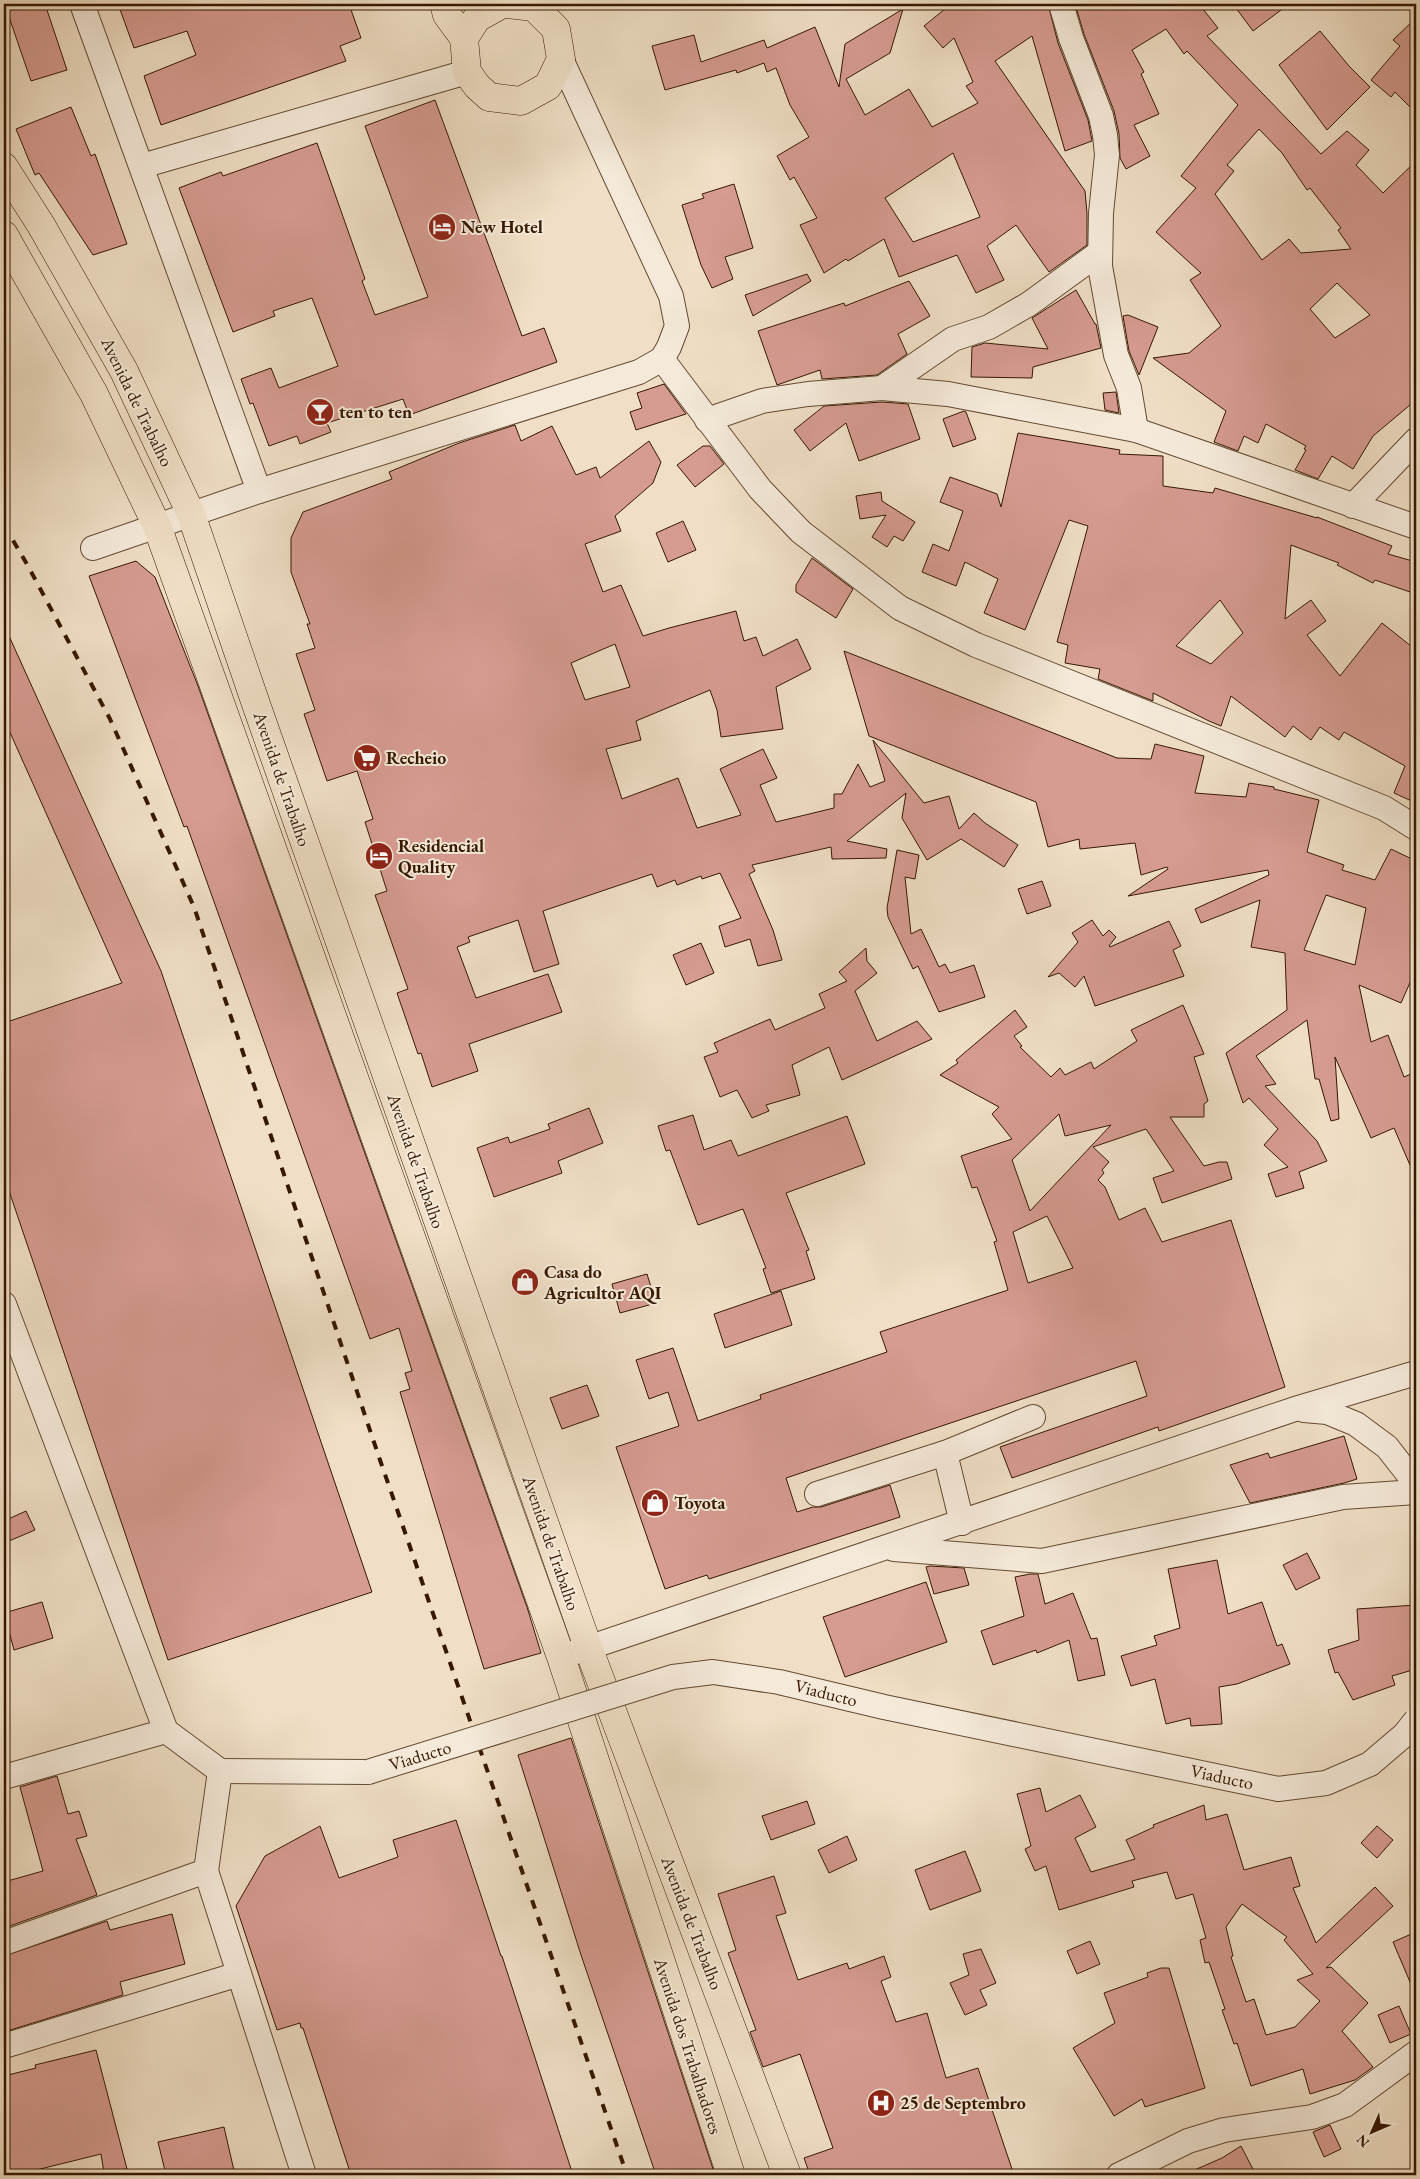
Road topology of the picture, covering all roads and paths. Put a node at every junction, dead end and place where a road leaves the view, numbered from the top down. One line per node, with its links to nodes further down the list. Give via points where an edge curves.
1 (82, 4): 10 (street)
2 (444, 4): 7 (main road, via 447,15)
3 (502, 4): 7 (main road, via 477,18)
4 (507, 4): 6 (main road)
5 (1061, 4): 13 (street, via 1105,134 1107,155)
6 (551, 13): 8 (main road)
7 (464, 38): 9 (main road)
8 (561, 59): 9 (main road, via 548,86 521,101 490,97); 14 (street, via 672,296 677,326)
9 (467, 72): 10 (street)
10 (142, 166): 19 (street)
11 (4, 167): 21 (main road, Avenida de Trabalho, via 124,370)
12 (4, 235): 22 (main road, Avenida de Trabalho, via 94,394)
13 (1099, 253): 15 (street, via 1029,304 989,326 953,338); 17 (street, via 1116,355 1129,388)
14 (662, 359): 16 (street); 19 (street, via 639,372)
15 (882, 388): 16 (street, via 762,401); 17 (street, via 948,394)
16 (707, 420): 25 (street, via 760,489 801,532 900,608 976,645 1384,808)
17 (1136, 430): 20 (street)
18 (1416, 440): 20 (street)
19 (259, 491): 21 (street)
20 (1353, 506): 23 (street)
21 (191, 514): 22 (street); 36 (main road, Avenida de Trabalho)
22 (157, 526): 24 (street); 37 (main road, Avenida de Trabalho)
23 (1416, 527)
24 (93, 548)
25 (1416, 828)
26 (4, 1304): 39 (street)
27 (1416, 1373): 28 (street)
28 (1295, 1409): 31 (street, via 1328,1412 1356,1424 1387,1447); 34 (street)
29 (1033, 1417): 30 (street)
30 (945, 1452): 33 (street); 34 (street)
31 (1416, 1484)
32 (1416, 1492): 35 (street, via 1343,1497 1042,1561)
33 (817, 1494)
34 (962, 1522): 35 (street)
35 (885, 1548): 36 (street)
36 (588, 1648): 37 (street); 50 (main road, Avenida de Trabalho)
37 (561, 1657): 43 (main road, Avenida de Trabalho)
38 (1416, 1720): 40 (street, Viaducto, bridge, via 1404,1736 1370,1764 1326,1783 1278,1789 778,1682 713,1672 672,1677 368,1772)
39 (166, 1731): 40 (street); 41 (street)
40 (220, 1771): 42 (street)
41 (4, 1777)
42 (206, 1871): 44 (street); 45 (street)
43 (646, 1917): 49 (main road, Avenida dos Trabalhadores)
44 (4, 1943)
45 (239, 1974): 46 (street); 48 (street)
46 (4, 2046)
47 (1416, 2054): 51 (street, via 1345,2105 1312,2117 1224,2130 1188,2141)
48 (304, 2175)
49 (730, 2175)
50 (787, 2175)
51 (1119, 2175)

